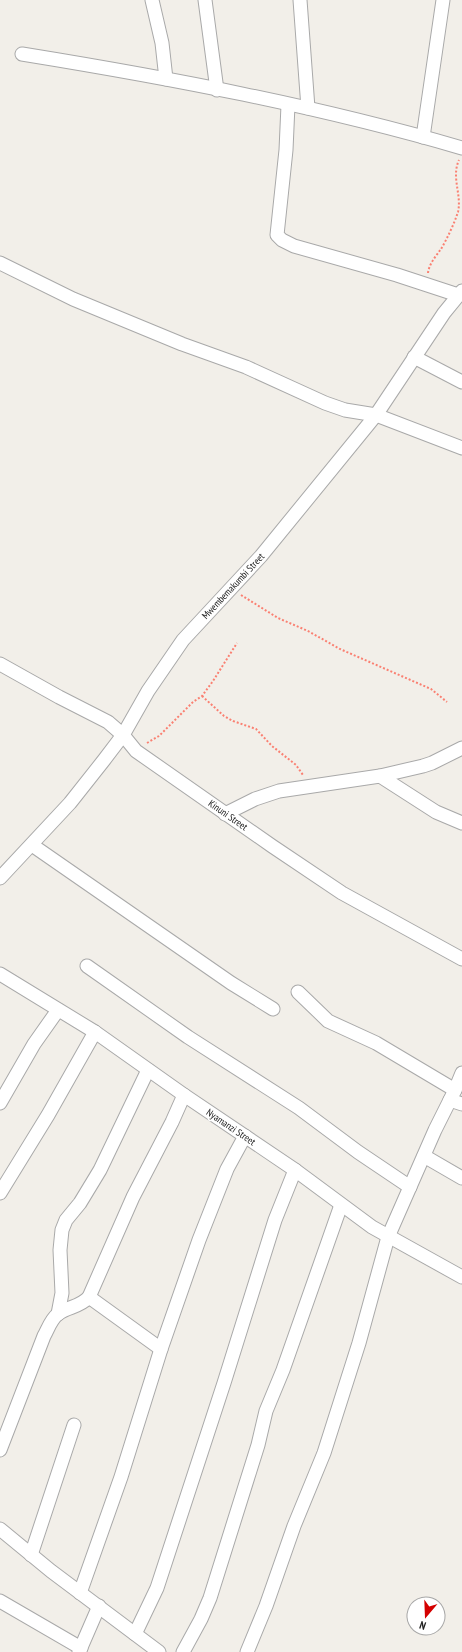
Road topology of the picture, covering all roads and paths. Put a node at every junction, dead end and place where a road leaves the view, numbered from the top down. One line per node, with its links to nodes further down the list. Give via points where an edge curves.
1 (152, 0): 6 (street, via 162,43)
2 (205, 0): 7 (street)
3 (300, 0): 9 (street)
4 (443, 0): 10 (street)
5 (22, 54): 6 (street)
6 (166, 79): 7 (street)
7 (216, 90): 8 (street)
8 (288, 105): 9 (street); 13 (street, via 277,235 294,246)
9 (308, 108): 10 (street)
10 (423, 136): 11 (street)
11 (461, 152): 13 (path, via 457,174 461,201 450,231 429,267 427,278)
12 (0, 263): 17 (street, via 73,300 246,367 325,403 345,410)
13 (432, 287): 14 (street)
14 (460, 293): 15 (street, Mwembemakumbi Street)
15 (414, 358): 16 (street); 17 (street, Mwembemakumbi Street)
16 (462, 382)
17 (376, 415): 18 (street); 19 (street, Mwembemakumbi Street)
18 (462, 448)
19 (232, 589): 23 (path, via 278,618 340,649 431,689); 24 (street, Mwembemakumbi Street, via 183,640 148,690)
20 (237, 643): 22 (path)
21 (0, 664): 24 (street, Kinuni Street, via 108,722)
22 (202, 696): 26 (path, via 159,736); 28 (path, via 224,716 256,729 296,765)
23 (447, 702)
24 (123, 735): 26 (street, Kinuni Street); 31 (street, Mwembemakumbi Street, via 81,789)
25 (462, 748): 27 (street, via 432,763)
26 (136, 751): 29 (street, Kinuni Street)
27 (380, 776): 28 (street); 30 (street, via 436,812)
28 (310, 786): 29 (street, via 278,791)
29 (225, 814): 33 (street, Kinuni Street, via 342,893)
30 (462, 823)
31 (32, 845): 32 (street, Mwembemakumbi Street); 38 (street)
32 (0, 877)
33 (462, 959)
34 (87, 966): 49 (street, via 188,1037 300,1108)
35 (0, 974): 37 (street, Nyamanzi Street)
36 (298, 992): 43 (street, via 328,1021 376,1043)
37 (58, 1010): 39 (street, Nyamanzi Street); 44 (street, via 34,1044)
38 (273, 1010)
39 (95, 1032): 40 (street, Nyamanzi Street); 50 (street)
40 (148, 1070): 42 (street, Nyamanzi Street); 55 (street, via 100,1170 62,1230 62,1293)
41 (462, 1073): 43 (street)
42 (184, 1095): 45 (street, Nyamanzi Street); 54 (street, via 133,1197)
43 (456, 1098): 46 (street, via 435,1130)
44 (0, 1103)
45 (245, 1136): 47 (street, Nyamanzi Street); 56 (street, via 233,1155 208,1214)
46 (424, 1156): 48 (street); 49 (street)
47 (295, 1170): 51 (street, Nyamanzi Street); 64 (street, via 275,1220 157,1588)
48 (462, 1178)
49 (410, 1187): 52 (street)
50 (0, 1193)
51 (341, 1205): 52 (street, Nyamanzi Street); 67 (street, via 266,1412 210,1598)
52 (388, 1237): 53 (street, Nyamanzi Street); 68 (street, via 359,1343 324,1453)
53 (462, 1278)
54 (89, 1297): 55 (street, via 76,1307); 56 (street)
55 (58, 1314): 58 (street, via 44,1336)
56 (161, 1349): 61 (street, via 126,1464)
57 (74, 1425): 60 (street)
58 (0, 1450)
59 (0, 1529): 60 (street)
60 (31, 1555): 61 (street)
61 (80, 1593): 63 (street)
62 (0, 1601): 65 (street)
63 (99, 1606): 64 (street); 65 (street)
64 (135, 1634): 66 (street)
65 (80, 1650)
66 (159, 1652)
67 (183, 1652)
68 (247, 1652)

